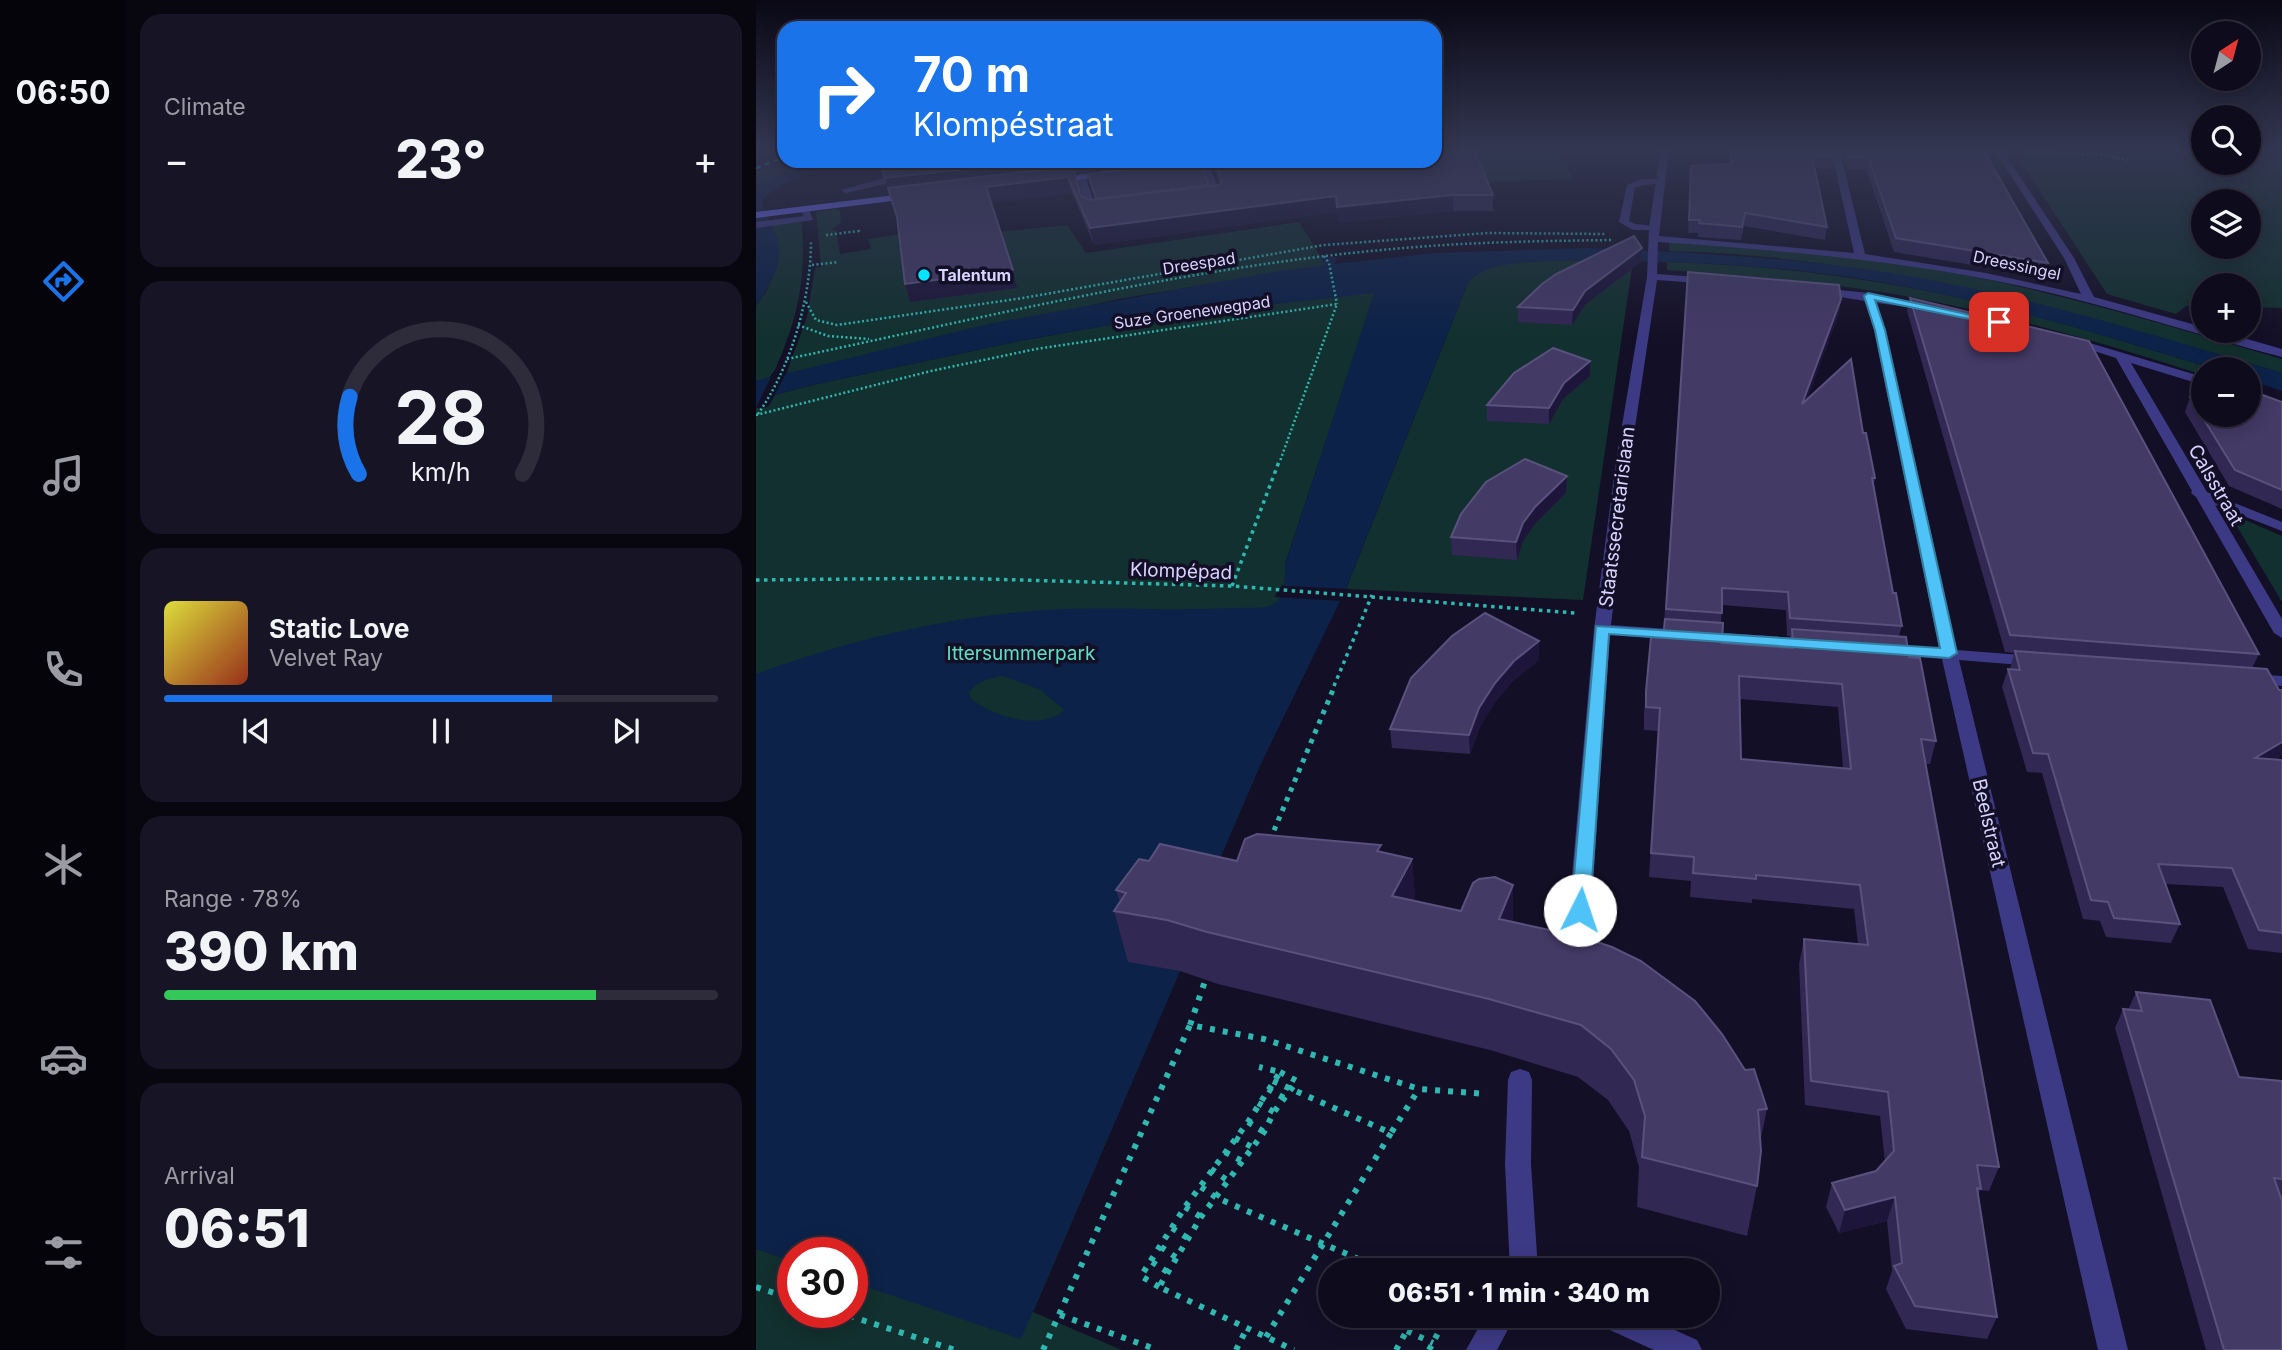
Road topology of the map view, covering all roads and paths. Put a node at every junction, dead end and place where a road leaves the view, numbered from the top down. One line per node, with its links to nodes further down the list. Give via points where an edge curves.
1 (820, 211): 6 (street)
2 (1626, 211): 10 (street, via 1624,222)
3 (1657, 211): 12 (street, Staatssecretarislaan)
4 (1849, 211): 15 (street)
5 (2038, 211): 22 (street)
6 (807, 213): 8 (street); 13 (path)
7 (756, 215): 8 (street)
8 (776, 217): 9 (street)
9 (756, 225)
10 (1633, 227): 12 (street, Dreessingel); 23 (path, via 1608,234 1488,233 1324,246 837,325 816,320)
11 (858, 233): 13 (path)
12 (1654, 236): 14 (path, Dreespad, via 1482,242); 15 (street, Dreessingel); 18 (street, Staatssecretarislaan)
13 (811, 237): 17 (path)
14 (1323, 255): 24 (path, via 1329,263); 29 (path, Dreespad, via 1153,283)
15 (1860, 256): 22 (street, Dreessingel, via 1956,270)
16 (838, 262): 17 (path)
17 (812, 265): 23 (path)
18 (1651, 270): 19 (street); 41 (street, Staatssecretarislaan)
19 (1721, 282)
20 (1803, 289): 21 (street)
21 (1868, 296): 25 (street); 45 (street, Beelstraat, via 1880,330)
22 (2089, 298): 27 (street, Dreessingel)
23 (806, 302): 26 (path)
24 (1337, 304): 35 (path, Suze Groenewegpad, via 1034,349); 39 (path)
25 (1948, 311)
26 (798, 325): 29 (path, Dreespad, via 828,336); 33 (path)
27 (2191, 326)
28 (2060, 337): 32 (street)
29 (879, 340): 33 (path, Dreespad)
30 (2249, 343): 31 (street, Dreessingel)
31 (2282, 353)
32 (2120, 354): 34 (street); 36 (street, Calsstraat)
33 (787, 359): 35 (path)
34 (2191, 377)
35 (757, 416)
36 (2198, 493): 37 (street); 42 (street, Calsstraat)
37 (2282, 527)
38 (756, 580): 39 (path, Klompépad, via 950,578)
39 (1232, 586): 40 (path, Klompépad)
40 (1372, 595): 41 (path, Klompépad); 49 (path)
41 (1603, 622): 43 (street); 50 (street, Staatssecretarislaan, via 1580,910)
42 (2282, 633)
43 (1824, 645)
44 (1866, 648): 45 (street)
45 (1949, 653): 46 (street); 106 (street, Beelstraat)
46 (2046, 662)
47 (2227, 677): 48 (street)
48 (2282, 681)
49 (1266, 848)
50 (1547, 960)
51 (1205, 981): 52 (path)
52 (1190, 1025): 58 (path, via 1264,1039); 88 (path)
53 (1259, 1067): 54 (path)
54 (1280, 1072): 55 (path); 59 (path, via 1297,1081)
55 (1273, 1082): 57 (path); 59 (path)
56 (1519, 1087): 58 (path); 82 (street, via 1517,1164)
57 (1268, 1089): 60 (path); 61 (path)
58 (1419, 1089): 65 (path)
59 (1290, 1090): 60 (path); 65 (path)
60 (1284, 1098): 62 (path)
61 (1258, 1103): 62 (path); 63 (path)
62 (1274, 1112): 64 (path)
63 (1248, 1122): 64 (path); 66 (path)
64 (1264, 1132): 67 (path)
65 (1391, 1133): 78 (path)
66 (1235, 1138): 67 (path); 68 (path)
67 (1252, 1147): 69 (path)
68 (1225, 1152): 69 (path); 70 (path)
69 (1242, 1161): 71 (path)
70 (1211, 1170): 71 (path); 72 (path)
71 (1227, 1180): 73 (path)
72 (1200, 1187): 73 (path); 74 (path)
73 (1217, 1198): 75 (path); 78 (path)
74 (1185, 1207): 75 (path); 76 (path)
75 (1202, 1217): 77 (path)
76 (1172, 1228): 77 (path); 79 (path)
77 (1189, 1239): 80 (path)
78 (1324, 1242): 81 (path); 96 (path)
79 (1161, 1247): 80 (path); 83 (path)
80 (1177, 1258): 84 (path)
81 (1358, 1258)
82 (1523, 1258)
83 (1152, 1262): 84 (path); 86 (path, via 1141,1276)
84 (1169, 1273): 86 (path)
85 (756, 1287): 87 (path)
86 (1159, 1287): 90 (path)
87 (777, 1294)
88 (1060, 1315): 99 (path); 100 (path)
89 (868, 1322): 98 (path)
90 (1247, 1328): 96 (path); 101 (path)
91 (1409, 1328): 95 (path)
92 (1441, 1328): 97 (path)
93 (1494, 1328): 104 (street)
94 (1638, 1328): 105 (street)
95 (1407, 1331): 97 (path); 103 (path)
96 (1266, 1337): 102 (path)
97 (1431, 1346)
98 (955, 1350)
99 (1043, 1350)
100 (1158, 1350)
101 (1236, 1350)
102 (1294, 1350)
103 (1397, 1350)
104 (1481, 1350)
105 (1687, 1350)
106 (2113, 1350)

